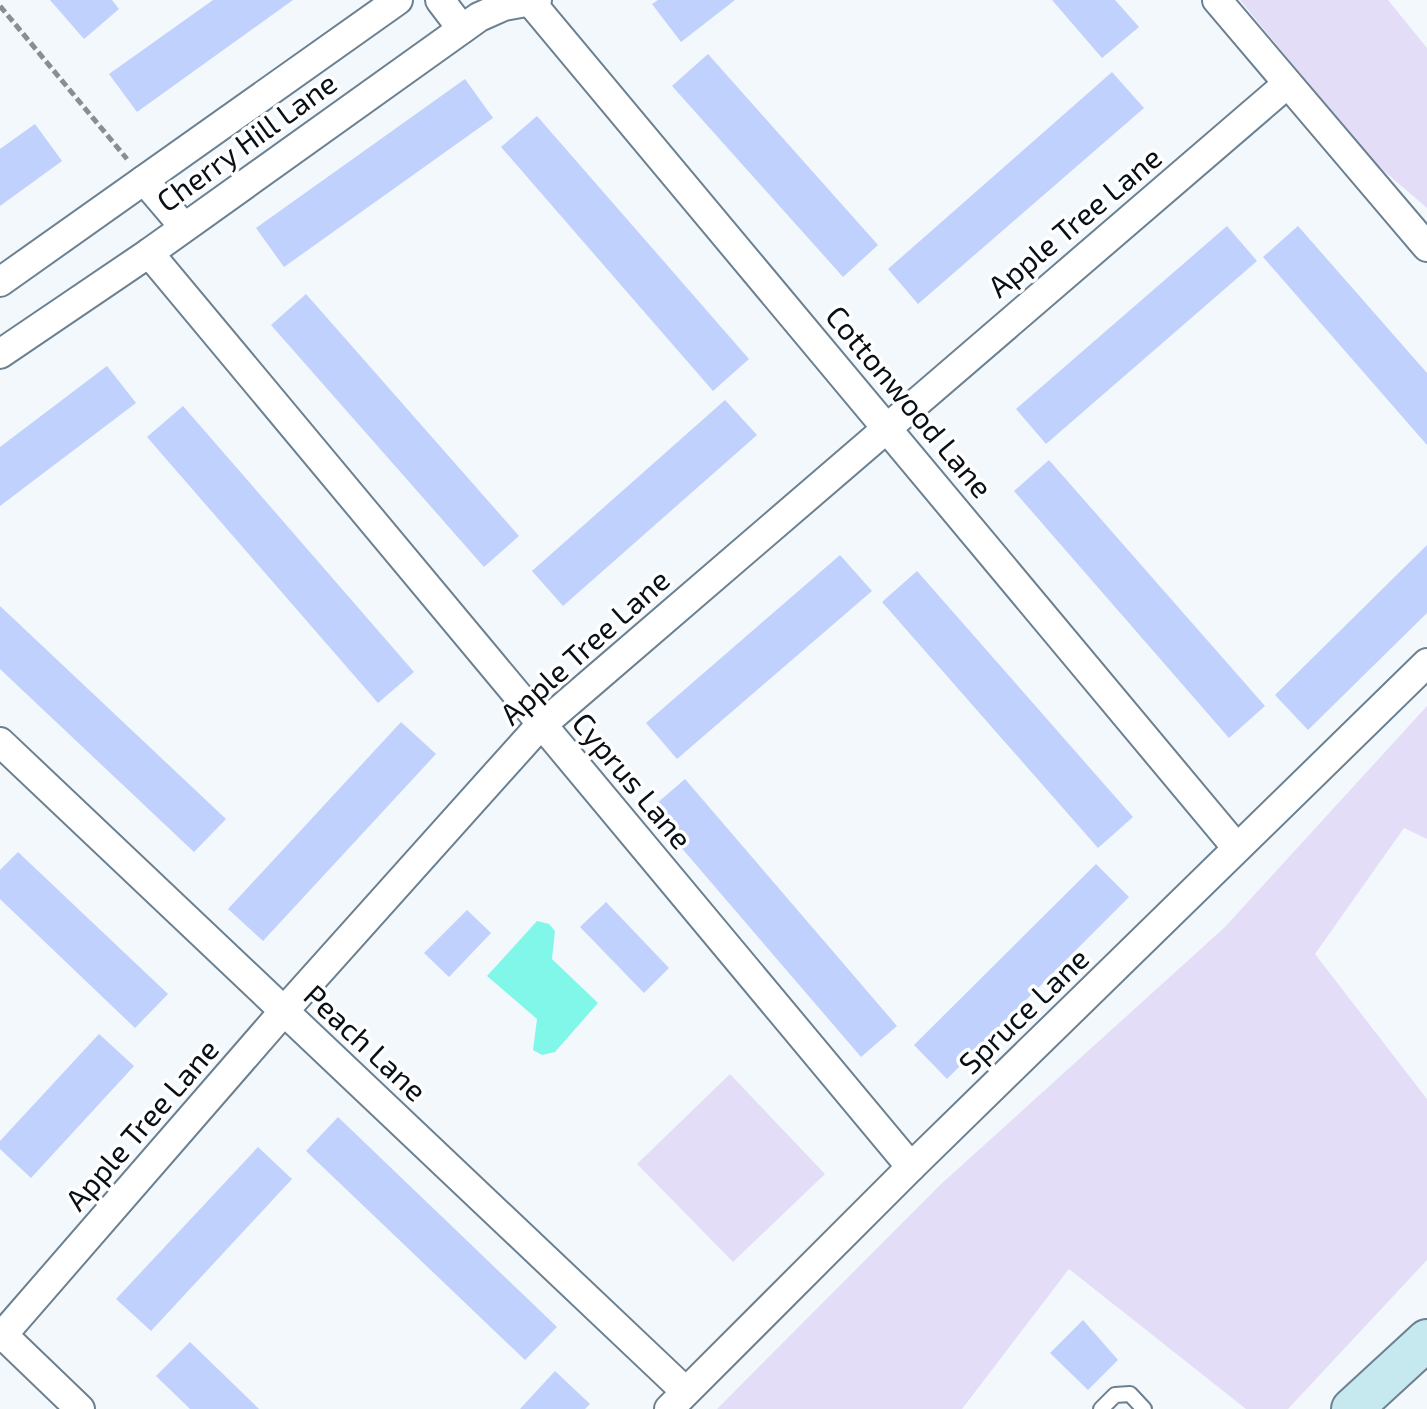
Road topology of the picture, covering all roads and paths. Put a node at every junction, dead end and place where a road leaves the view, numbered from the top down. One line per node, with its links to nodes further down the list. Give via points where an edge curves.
1 (398, 0): 8 (street)
2 (440, 0): 6 (street)
3 (1217, 0): 7 (street)
4 (532, 1): 6 (street, Cherry Hill Lane, via 504,6); 14 (street, Cottonwood Lane)
5 (0, 6): 8 (path)
6 (462, 29): 9 (street, Cherry Hill Lane)
7 (1286, 85): 10 (street); 14 (street, Apple Tree Lane)
8 (144, 180): 9 (street); 12 (street)
9 (184, 227): 11 (street, Cherry Hill Lane)
10 (1427, 247)
11 (149, 253): 13 (street, Cherry Hill Lane); 16 (street, Cyprus Lane)
12 (0, 282)
13 (0, 354)
14 (887, 425): 16 (street, Apple Tree Lane); 18 (street, Cottonwood Lane)
15 (1427, 663): 18 (street, Spruce Lane)
16 (543, 724): 19 (street, Apple Tree Lane); 20 (street, Cyprus Lane)
17 (0, 742): 19 (street, Peach Lane)
18 (1237, 848): 20 (street, Spruce Lane)
19 (284, 1011): 21 (street, Apple Tree Lane); 23 (street, Peach Lane)
20 (911, 1167): 23 (street, Spruce Lane)
21 (1, 1335): 24 (street)
22 (1427, 1340): 27 (main road)
23 (677, 1400)
24 (80, 1409)
25 (1101, 1409): 26 (lane, via 1115,1395 1130,1394)
26 (1144, 1409)
27 (1352, 1409)

